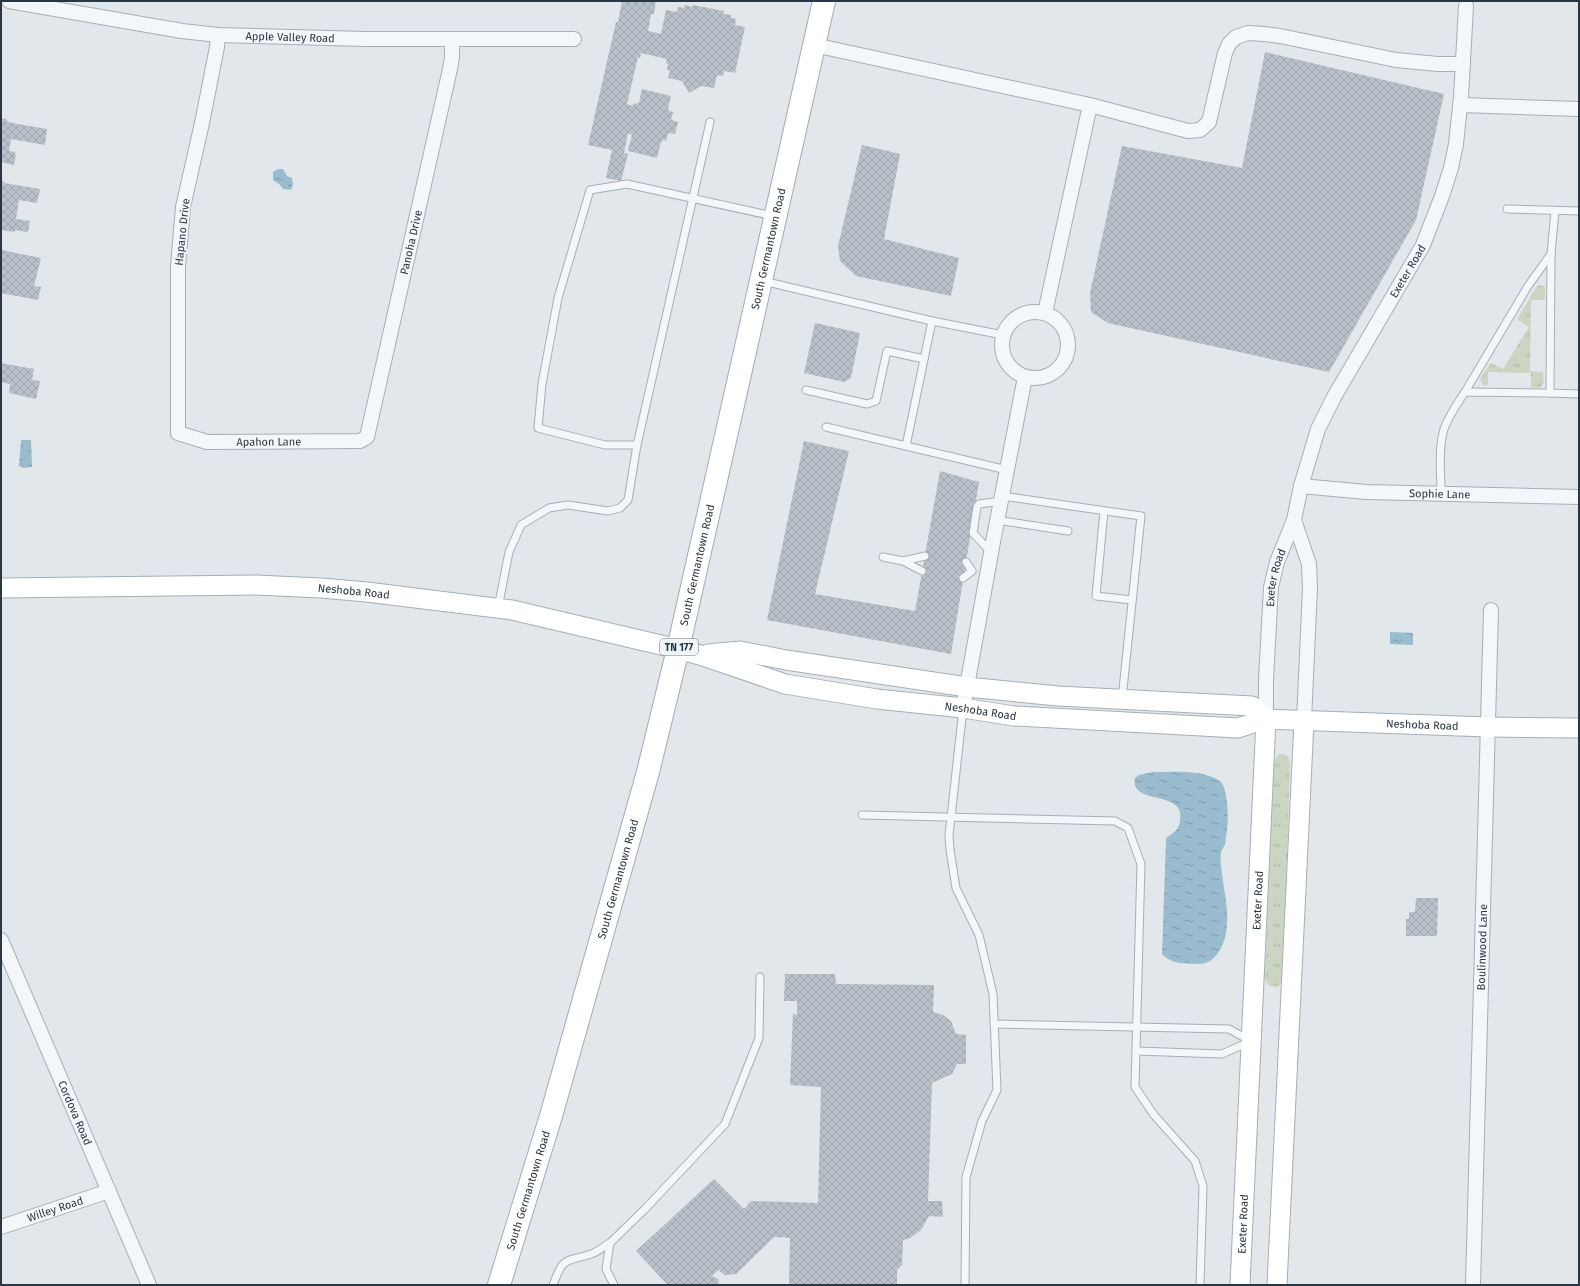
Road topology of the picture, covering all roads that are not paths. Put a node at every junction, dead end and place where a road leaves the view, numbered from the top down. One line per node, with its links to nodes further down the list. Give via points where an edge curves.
1 (9, 1): 4 (street, Apple Valley Road)
2 (824, 1): 7 (main road, South Germantown Road / TN 177)
3 (1466, 6): 8 (street, Exeter Road)
4 (218, 35): 5 (street, Apple Valley Road); 30 (street, Hapano Drive, via 183,207 178,267)
5 (452, 39): 6 (street, Apple Valley Road); 31 (street, Panoha Drive, via 450,69 368,438)
6 (574, 39)
7 (814, 45): 9 (street); 17 (main road, South Germantown Road / TN 177)
8 (1463, 64): 9 (street, via 1409,62 1280,36 1248,33 1236,37 1229,44 1208,122 1200,130 1188,131); 10 (street, Exeter Road)
9 (1090, 105): 20 (street)
10 (1461, 105): 11 (street); 35 (street, Exeter Road, via 1451,168 1423,245 1331,403 1318,429)
11 (1579, 109)
12 (710, 122): 13 (lane)
13 (692, 198): 17 (lane); 32 (lane); 32 (lane, via 627,184 590,190 558,298 542,384 538,428 605,445)
14 (1507, 209): 15 (lane)
15 (1555, 211): 16 (lane); 18 (lane)
16 (1579, 211)
17 (775, 216): 19 (main road, South Germantown Road / TN 177)
18 (1551, 254): 26 (lane, via 1528,286); 27 (lane)
19 (761, 281): 21 (lane); 56 (main road, South Germantown Road / TN 177)
20 (1045, 313): 22 (street, via 1034,312 1019,316 1007,326); 24 (street, via 1061,324 1067,337 1068,351 1064,362 1057,370 1047,376)
21 (932, 321): 22 (lane); 23 (lane)
22 (1003, 335): 24 (street, via 1003,356 1016,373)
23 (924, 360): 25 (lane, via 887,351 876,401 868,404); 33 (lane)
24 (1025, 377): 34 (street)
25 (806, 390)
26 (1465, 392): 27 (lane); 36 (lane, via 1454,407 1444,430)
27 (1550, 393): 28 (lane)
28 (1579, 394)
29 (826, 427): 33 (lane)
30 (178, 433): 31 (street, Apahon Lane, via 207,442)
31 (360, 440)
32 (637, 445): 54 (lane, via 628,500 620,508 608,511 568,505 549,508 521,525 509,552)
33 (906, 446): 34 (lane)
34 (1007, 470): 38 (street)
35 (1301, 486): 36 (street, Sophie Lane, via 1366,492); 41 (street, Exeter Road)
36 (1441, 494): 37 (street, Sophie Lane)
37 (1579, 497)
38 (1001, 498): 39 (lane); 40 (street); 43 (lane, via 977,507 973,533)
39 (1104, 511): 53 (lane, via 1096,596); 53 (lane, via 1141,516)
40 (997, 520): 42 (lane); 43 (street)
41 (1294, 520): 61 (street, Exeter Road, via 1277,562 1271,587); 62 (street, Exeter Road, via 1309,564)
42 (1068, 531)
43 (991, 552): 50 (street)
44 (924, 556): 46 (lane)
45 (883, 557): 46 (lane)
46 (903, 561): 48 (lane)
47 (966, 562): 49 (lane)
48 (922, 571)
49 (972, 571): 50 (lane); 51 (lane)
50 (987, 574): 58 (street)
51 (964, 578)
52 (1, 588): 54 (street, Neshoba Road, via 256,585 367,592)
53 (1132, 600): 59 (lane)
54 (498, 608): 56 (street, Neshoba Road)
55 (1491, 610): 63 (street, Boulinwood Lane)
56 (678, 649): 57 (street, Neshoba Road); 77 (main road, South Germantown Road / TN 177, via 648,772 551,1116)
57 (700, 655): 58 (street, Neshoba Road, via 740,651); 60 (street, Neshoba Road, via 785,684 877,700)
58 (967, 687): 59 (street, Neshoba Road); 60 (street)
59 (1122, 699): 61 (street, Neshoba Road, via 1252,706)
60 (964, 708): 61 (street, Neshoba Road, via 1014,716 1238,728); 66 (lane)
61 (1266, 719): 62 (street, Neshoba Road); 71 (street, Exeter Road)
62 (1304, 720): 63 (street, Neshoba Road); 83 (street, Exeter Road)
63 (1488, 727): 64 (street, Neshoba Road); 84 (street, Boulinwood Lane)
64 (1579, 728)
65 (862, 814): 66 (lane)
66 (952, 817): 69 (lane, via 949,834 956,888 979,935 993,994); 70 (lane, via 1115,821 1128,828 1141,864)
67 (1, 940): 73 (street, Cordova Road)
68 (760, 977): 75 (lane, via 759,1038 725,1124)
69 (994, 1024): 70 (lane); 80 (lane, via 997,1090 982,1121 966,1177)
70 (1136, 1027): 71 (lane, via 1229,1029); 72 (lane)
71 (1251, 1041): 72 (lane, via 1222,1054); 82 (street, Exeter Road)
72 (1136, 1051): 81 (lane, via 1135,1087 1154,1115 1195,1161 1203,1186)
73 (109, 1191): 74 (street, Willey Road); 76 (street, Cordova Road)
74 (1, 1227)
75 (610, 1243): 78 (lane, via 592,1254 564,1262); 79 (lane, via 606,1269)
76 (149, 1285)
77 (499, 1285)
78 (553, 1285)
79 (614, 1285)
80 (965, 1285)
81 (1200, 1285)
82 (1240, 1285)
83 (1277, 1285)
84 (1473, 1285)

